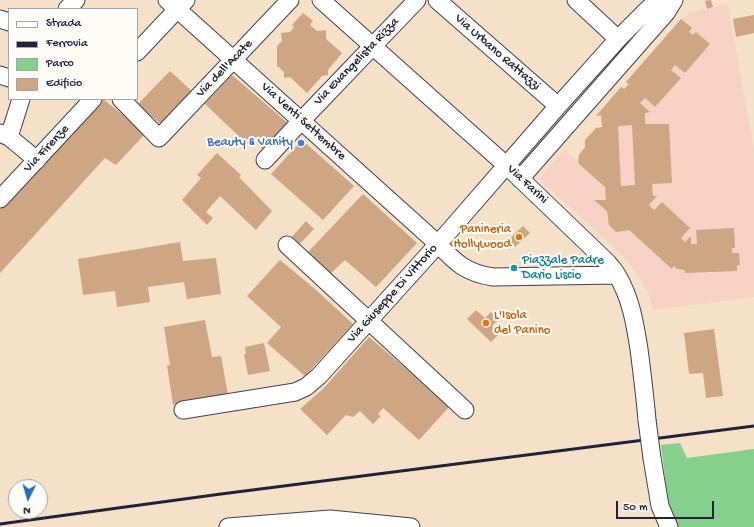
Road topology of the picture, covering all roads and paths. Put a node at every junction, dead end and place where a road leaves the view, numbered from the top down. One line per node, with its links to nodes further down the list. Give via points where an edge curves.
1 (76, 0): 10 (street)
2 (290, 0): 14 (street, Via dell'Acate)
3 (321, 0): 12 (street, Via Farini)
4 (417, 0): 12 (street, Via Evangelista Rizza)
5 (437, 0): 18 (street, Via Urbano Rattazzi)
6 (576, 0): 11 (street)
7 (658, 0): 11 (street, Via Giuseppe Di Vittorio)
8 (674, 0): 24 (street, via 666,13)
9 (177, 3): 13 (street); 14 (street, Via Venti Settembre)
10 (68, 8)
11 (618, 39): 18 (street, Via Giuseppe Di Vittorio)
12 (372, 46): 19 (street, Via Evangelista Rizza); 23 (street, Via Farini)
13 (138, 51)
14 (234, 60): 17 (street, Via dell'Acate, via 158,138); 19 (street, Via Venti Settembre)
15 (21, 100): 20 (street)
16 (92, 100): 21 (street, Via Firenze)
17 (122, 100)
18 (558, 106): 23 (street, Via Giuseppe Di Vittorio)
19 (301, 121): 22 (street, Via Evangelista Rizza); 26 (street, Via Venti Settembre)
20 (5, 135): 21 (street)
21 (37, 160): 25 (street, Via Firenze)
22 (265, 160)
23 (506, 166): 24 (street, Via Farini); 26 (street, Via Giuseppe Di Vittorio)
24 (520, 179): 28 (street, Via Farini, via 597,251)
25 (0, 199)
26 (438, 244): 28 (street, Via Venti Settembre, via 463,268 492,278); 29 (street, Via Giuseppe Di Vittorio)
27 (287, 245): 29 (street)
28 (617, 275): 34 (street, Via Farini, bridge, via 631,308 636,330 660,506)
29 (369, 321): 30 (street, Via Giuseppe Di Vittorio, via 306,387 295,392); 31 (street)
30 (183, 410)
31 (465, 410)
32 (228, 527): 33 (street, via 330,519)
33 (411, 527)
34 (669, 527)

